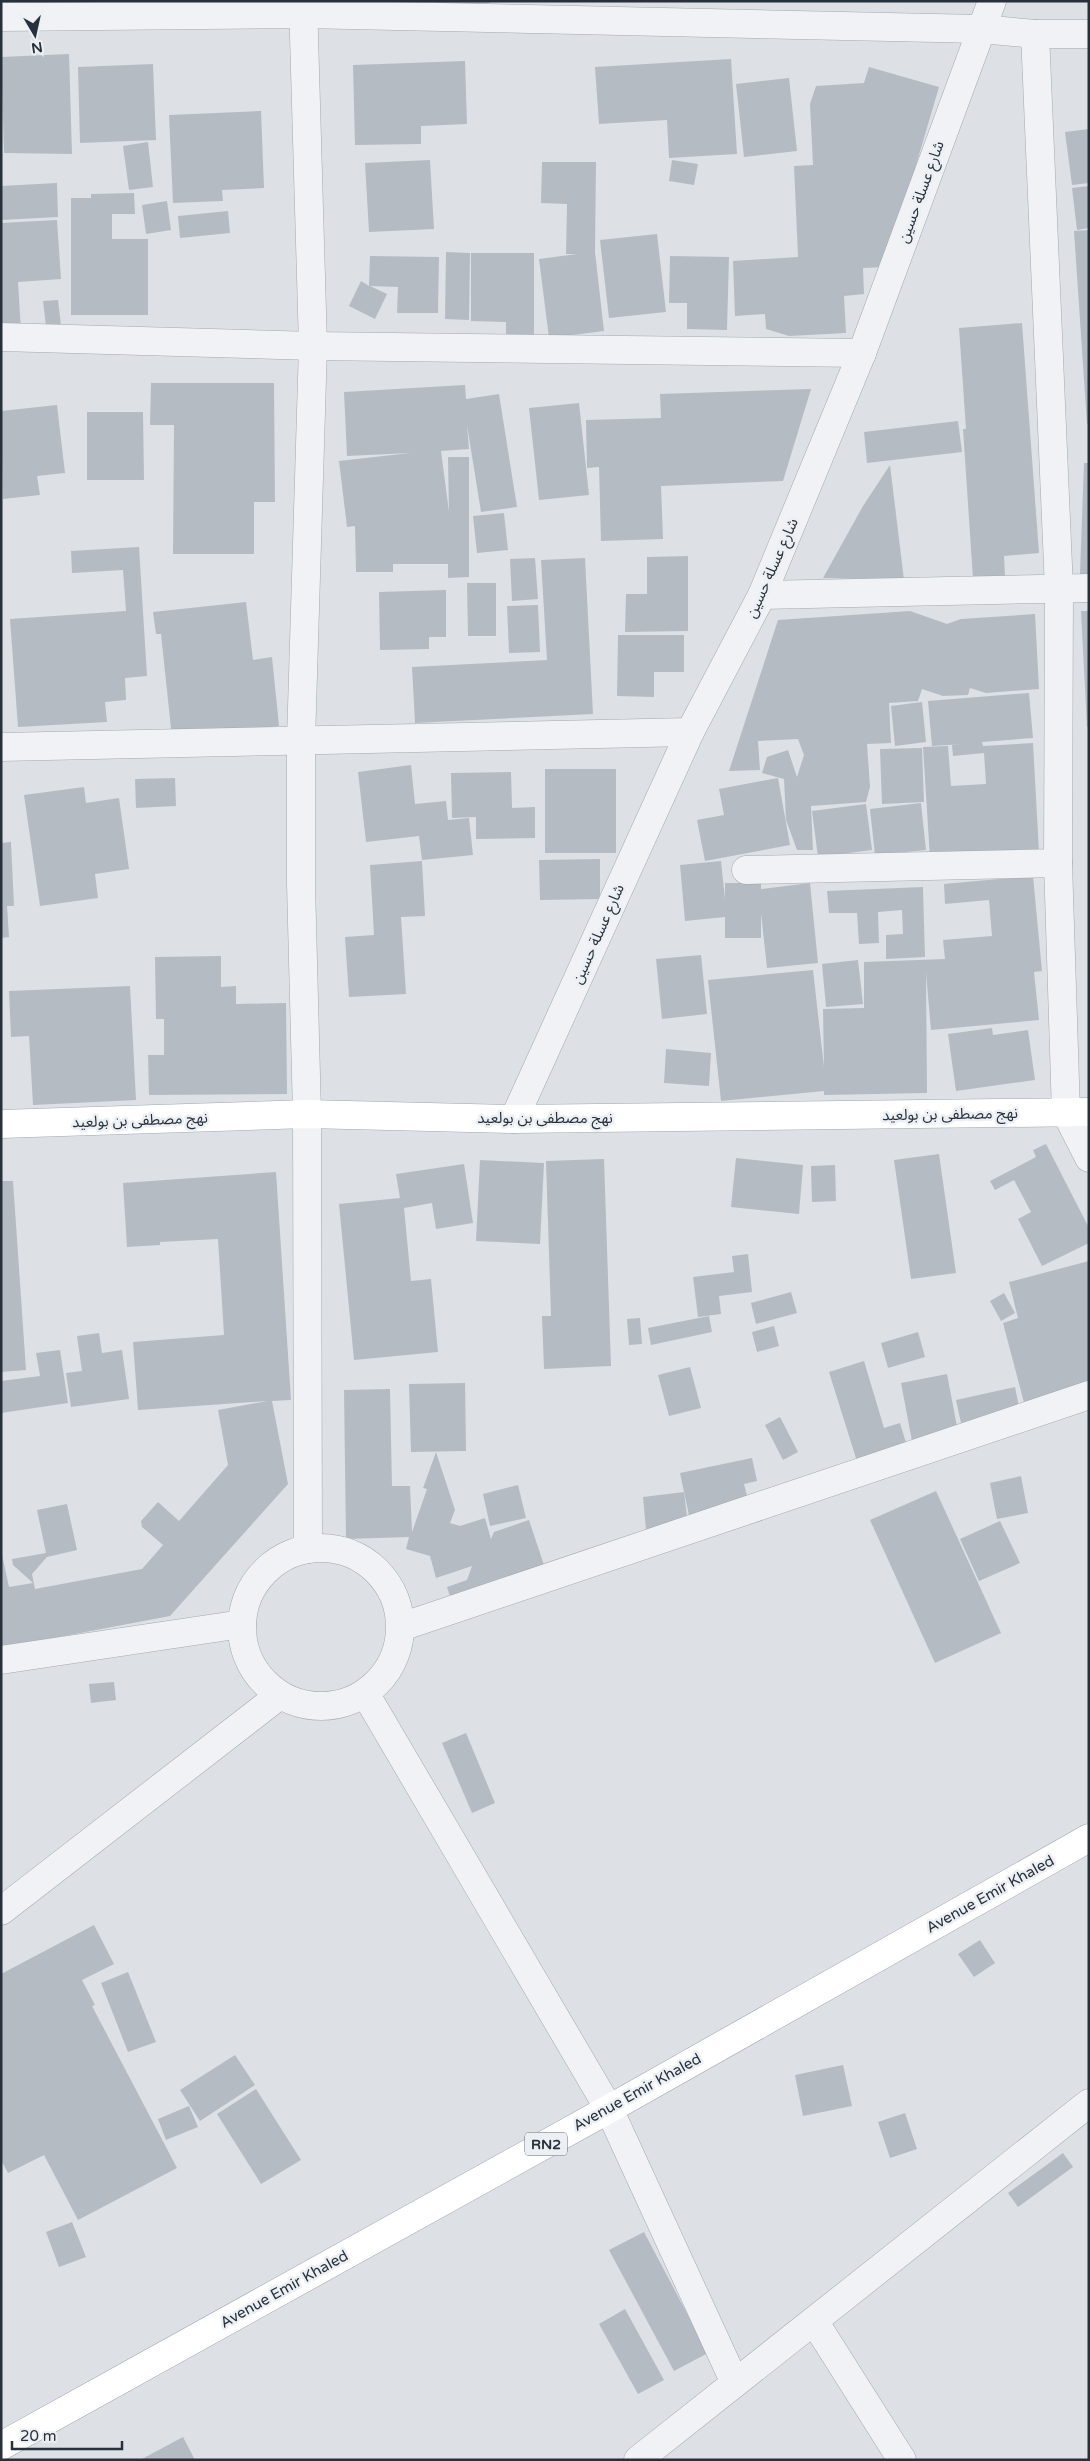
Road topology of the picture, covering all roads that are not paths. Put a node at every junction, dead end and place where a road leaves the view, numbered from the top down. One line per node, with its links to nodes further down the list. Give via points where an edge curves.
1 (992, 1): 4 (street, شارع عسلة حسين)
2 (304, 8): 3 (street); 4 (street); 8 (street)
3 (1, 17)
4 (981, 29): 5 (street); 9 (street, شارع عسلة حسين)
5 (1035, 34): 6 (street); 11 (street)
6 (1089, 34)
7 (1, 337): 8 (street)
8 (313, 346): 9 (street); 14 (street)
9 (862, 353): 12 (street, شارع عسلة حسين)
10 (1089, 588): 11 (street)
11 (1060, 589): 12 (street); 16 (street)
12 (762, 595): 13 (street, شارع عسلة حسين)
13 (690, 732): 14 (street); 20 (street, شارع عسلة حسين)
14 (301, 741): 15 (street); 19 (street)
15 (1, 747)
16 (1058, 864): 17 (street); 18 (street)
17 (746, 870)
18 (1077, 1113): 20 (main road, نهج مصطفى بن بولعيد); 22 (street)
19 (307, 1114): 20 (main road, نهج مصطفى بن بولعيد); 21 (main road, نهج مصطفى بن بولعيد); 24 (street)
20 (514, 1119)
21 (1, 1124)
22 (1089, 1158)
23 (1089, 1395): 28 (street)
24 (307, 1458): 25 (street); 26 (street)
25 (308, 1549): 26 (street); 28 (street, via 334,1549 360,1558 382,1575 396,1600)
26 (282, 1558): 27 (street, via 260,1576 247,1600)
27 (242, 1624): 29 (street); 31 (street, via 246,1651 258,1675)
28 (401, 1627): 30 (street, via 397,1650 385,1674)
29 (1, 1660)
30 (365, 1693): 31 (street, via 334,1705 306,1705); 35 (street)
31 (280, 1695): 33 (street)
32 (1089, 1838): 35 (main road, Avenue Emir Khaled / RN2)
33 (1, 1911)
34 (1088, 2105): 36 (street)
35 (609, 2109): 37 (street); 38 (main road, Avenue Emir Khaled / RN2)
36 (814, 2320): 37 (street); 40 (street)
37 (735, 2383): 39 (street)
38 (1, 2446)
39 (638, 2460)
40 (902, 2460)

